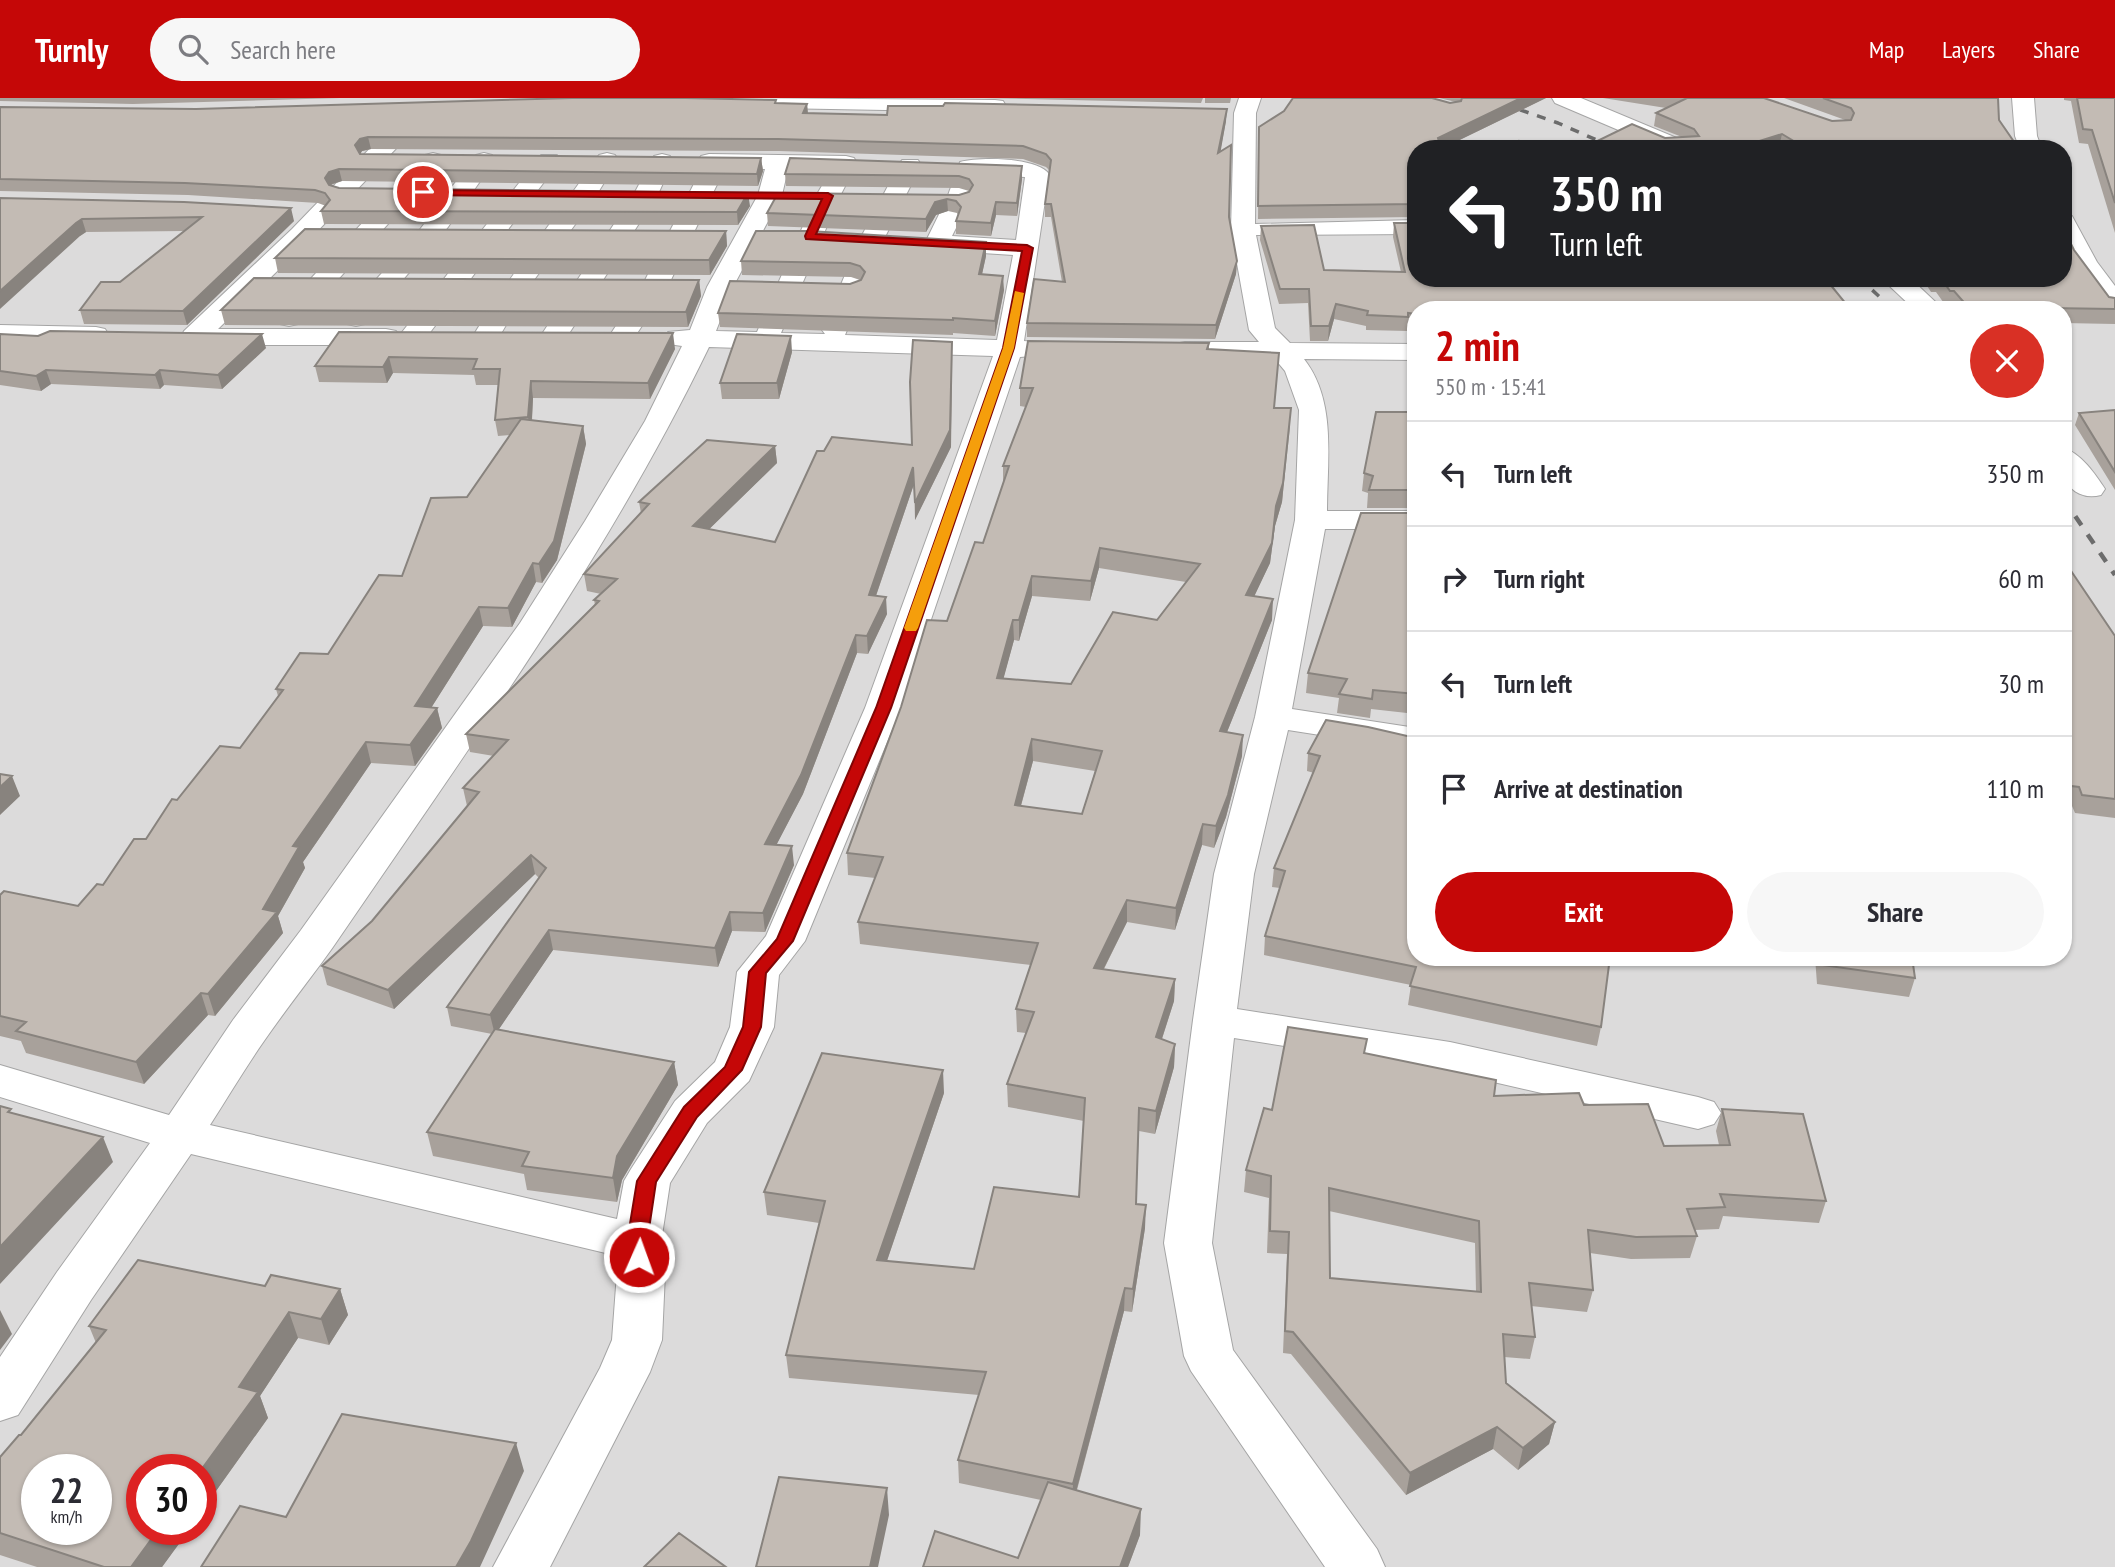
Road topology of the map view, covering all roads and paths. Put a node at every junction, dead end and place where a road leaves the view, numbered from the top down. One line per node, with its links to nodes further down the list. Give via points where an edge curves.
1 (1563, 98): 7 (street)
2 (2023, 98): 8 (street)
3 (698, 100): 4 (street)
4 (1022, 106)
5 (397, 107): 9 (street, via 429,106)
6 (1238, 108): 28 (street)
7 (1662, 140)
8 (2028, 140)
9 (371, 159): 10 (street); 18 (street)
10 (433, 160): 11 (street); 19 (street)
11 (484, 160): 12 (street); 20 (street)
12 (578, 160): 13 (street); 21 (street); 21 (street)
13 (662, 161): 14 (street); 21 (street)
14 (717, 161): 15 (street); 22 (street)
15 (779, 161): 16 (street); 23 (street)
16 (846, 163): 17 (street); 23 (street)
17 (939, 166): 24 (street); 25 (street); 38 (street, via 1022,168 1037,174)
18 (342, 191): 19 (street); 26 (street, via 318,213)
19 (403, 192): 20 (street); 30 (street)
20 (462, 193): 21 (street); 29 (street)
21 (586, 193): 22 (street); 31 (street); 32 (street); 33 (street)
22 (703, 193): 23 (street); 34 (street)
23 (799, 195): 24 (street); 35 (street); 35 (street)
24 (894, 197): 25 (street); 35 (street)
25 (959, 198): 37 (street)
26 (296, 222): 30 (street); 39 (street)
27 (1407, 227): 28 (street)
28 (1243, 230): 63 (street, via 1262,330)
29 (429, 235): 30 (street); 31 (street); 42 (street)
30 (365, 236): 41 (street)
31 (492, 236): 32 (street); 42 (street)
32 (555, 236): 33 (street); 43 (street)
33 (618, 236): 34 (street); 40 (street)
34 (681, 236): 35 (street); 44 (street)
35 (810, 237): 37 (street); 45 (street); 47 (street); 47 (street)
36 (2072, 238): 49 (street)
37 (937, 243): 38 (street)
38 (1027, 248): 60 (street)
39 (246, 283): 41 (street); 52 (street, via 180,336)
40 (589, 283): 43 (street); 44 (street); 55 (street)
41 (321, 284): 42 (street); 52 (street)
42 (420, 284): 43 (street); 53 (street); 54 (street)
43 (516, 286): 55 (street)
44 (654, 286): 45 (street); 56 (street)
45 (720, 287): 47 (street); 57 (street)
46 (1904, 287): 48 (street)
47 (820, 288): 58 (street); 59 (street)
48 (1921, 301)
49 (2115, 304)
50 (0, 333): 51 (street)
51 (127, 335)
52 (270, 337): 53 (street)
53 (338, 337): 54 (street)
54 (412, 337): 55 (street)
55 (498, 337): 56 (street)
56 (621, 338): 57 (street)
57 (701, 338): 58 (street); 74 (street, via 639,454 535,625 248,1031)
58 (765, 339): 59 (street)
59 (831, 341): 60 (street)
60 (1009, 348): 61 (street); 75 (street, via 883,708 790,929 758,972 752,1027 733,1070 691,1112 647,1181)
61 (1064, 349)
62 (1160, 350): 63 (street)
63 (1284, 352): 64 (street); 67 (street, via 1298,370 1313,410)
64 (1407, 352)
65 (2072, 468): 66 (street)
66 (2090, 489)
67 (1311, 520): 68 (street); 69 (street)
68 (1407, 520)
69 (1273, 717): 70 (street); 71 (street, via 1234,874)
70 (1407, 738)
71 (1214, 1020): 73 (street, via 1450,1057); 78 (street, via 1188,1243 1209,1356)
72 (0, 1081): 74 (street)
73 (1698, 1113)
74 (180, 1135): 75 (street); 76 (street)
75 (637, 1242): 77 (street, via 641,1273 637,1339)
76 (0, 1400)
77 (521, 1567)
78 (1357, 1567)

